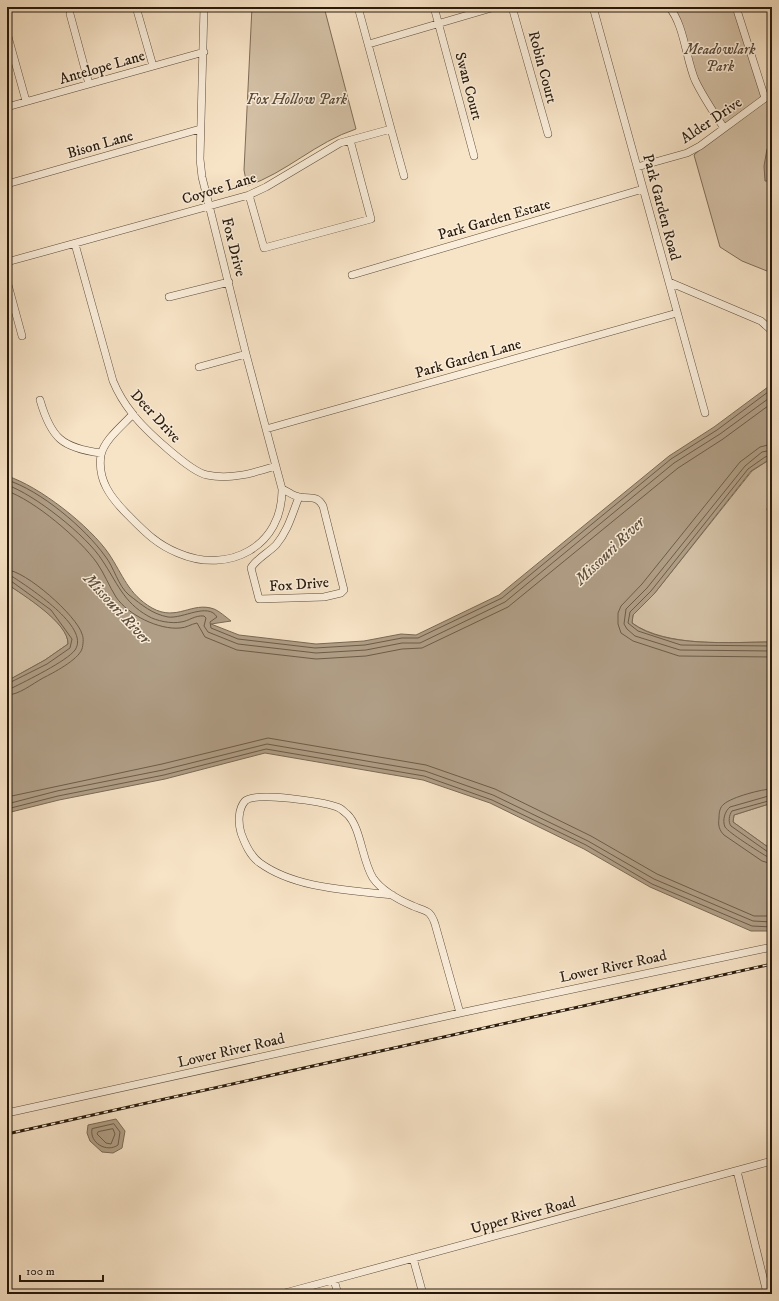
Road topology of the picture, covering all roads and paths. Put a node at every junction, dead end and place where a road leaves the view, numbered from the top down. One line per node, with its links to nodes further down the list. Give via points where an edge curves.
1 (136, 7): 16 (street)
2 (204, 7): 15 (street, Fox Drive)
3 (358, 7): 14 (street)
4 (434, 7): 12 (street, Swan Court)
5 (495, 7): 10 (street)
6 (512, 7): 25 (street, Robin Court)
7 (593, 7): 28 (street, Park Garden Road)
8 (669, 7): 22 (street, via 673,11 695,79)
9 (736, 7): 19 (street)
10 (478, 9): 12 (street)
11 (70, 14): 17 (street)
12 (439, 23): 14 (street); 27 (street, Swan Court)
13 (7, 33): 20 (street)
14 (369, 44): 24 (street)
15 (204, 52): 16 (street, Antelope Lane); 23 (street, Fox Drive)
16 (152, 66): 17 (street, Antelope Lane)
17 (89, 84): 20 (street, Antelope Lane)
18 (772, 93): 19 (street, Alder Drive)
19 (765, 98): 22 (street, Alder Drive)
20 (26, 102): 21 (street, Antelope Lane)
21 (7, 107)
22 (724, 128): 28 (street, Alder Drive, via 687,153)
23 (200, 129): 30 (street, Bison Lane); 33 (street, Fox Drive, via 202,177)
24 (391, 129): 26 (street, Coyote Lane); 29 (street)
25 (548, 134)
26 (350, 140): 32 (street, Coyote Lane, via 340,143); 32 (street, via 371,219 264,248)
27 (474, 156)
28 (637, 167): 31 (street, Park Garden Road)
29 (404, 176)
30 (7, 184)
31 (643, 189): 36 (street, Park Garden Estate); 39 (street, Park Garden Road)
32 (249, 195): 33 (street, Coyote Lane)
33 (210, 206): 34 (street, Coyote Lane); 38 (street, Fox Drive)
34 (75, 244): 35 (street, Coyote Lane); 48 (street, Deer Drive, via 113,381)
35 (7, 262)
36 (352, 275)
37 (7, 281): 43 (street)
38 (229, 282): 40 (street); 44 (street, Fox Drive)
39 (669, 282): 41 (street, Park Garden Road); 42 (street, via 761,321)
40 (169, 297)
41 (677, 313): 47 (street, Park Garden Road); 49 (street, Park Garden Lane)
42 (772, 330)
43 (22, 336)
44 (246, 354): 45 (street); 49 (street, Fox Drive)
45 (199, 367)
46 (40, 400): 50 (street, via 53,432 66,444 79,450)
47 (705, 413)
48 (133, 414): 50 (street); 51 (street, Deer Drive, via 184,464 205,475 226,477)
49 (266, 429): 51 (street, Fox Drive)
50 (101, 453): 52 (street, Fox Drive, via 104,486 114,501 154,541 180,554 197,558 232,558 257,546 270,534 278,517 282,505)
51 (276, 466): 52 (street, Fox Drive)
52 (282, 488): 53 (street, Fox Drive)
53 (299, 498): 53 (street, Fox Drive, via 316,498 323,506 344,590 324,598 258,599 251,568 284,534)
54 (392, 895): 54 (street, via 373,879 349,816 339,807 254,797 246,800 240,809 241,831 249,851 260,863 302,882); 56 (street, via 429,913 435,924)
55 (772, 947): 56 (street, Lower River Road)
56 (460, 1012): 57 (street, Lower River Road)
57 (7, 1113)
58 (772, 1161): 59 (street, Upper River Road)
59 (737, 1171): 60 (street, Upper River Road); 65 (street)
60 (413, 1258): 61 (street, Upper River Road); 64 (street)
61 (334, 1280): 62 (street, Upper River Road); 63 (street)
62 (281, 1294)
63 (338, 1294)
64 (423, 1294)
65 (769, 1294)

